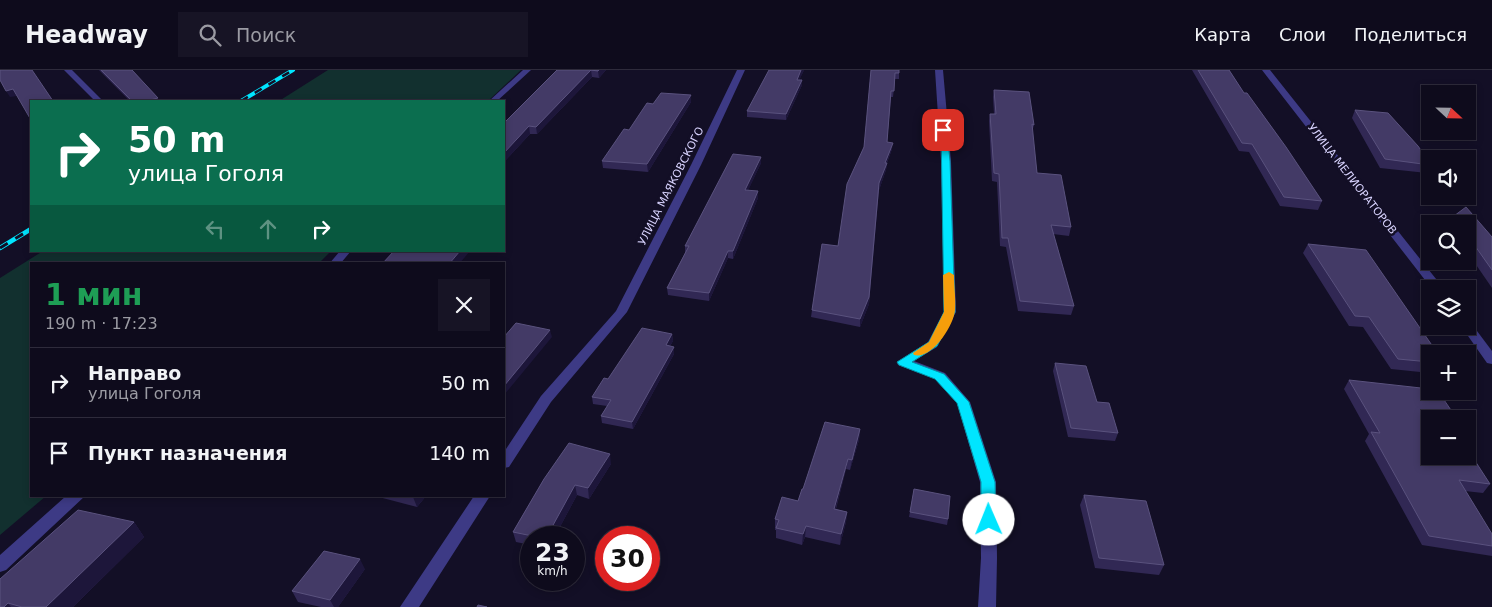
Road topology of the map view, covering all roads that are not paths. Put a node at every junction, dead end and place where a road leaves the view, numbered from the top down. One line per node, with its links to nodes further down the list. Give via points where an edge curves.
1 (68, 70): 6 (street)
2 (527, 70): 7 (street)
3 (741, 70): 13 (street, УЛИЦА МАЯКОВСКОГО, via 621,312 546,399)
4 (939, 70): 18 (street, via 946,161 950,312 933,344 903,362 940,376 963,402 988,482)
5 (1266, 70): 10 (street, УЛИЦА МЕЛИОРАТОРОВ)
6 (98, 100)
7 (494, 100)
8 (345, 252): 9 (street)
9 (336, 262)
10 (1431, 280)
11 (1474, 335): 12 (street)
12 (1492, 360)
13 (505, 462)
14 (76, 497): 16 (street)
15 (481, 497): 17 (street)
16 (0, 565)
17 (409, 607)
18 (986, 607)

